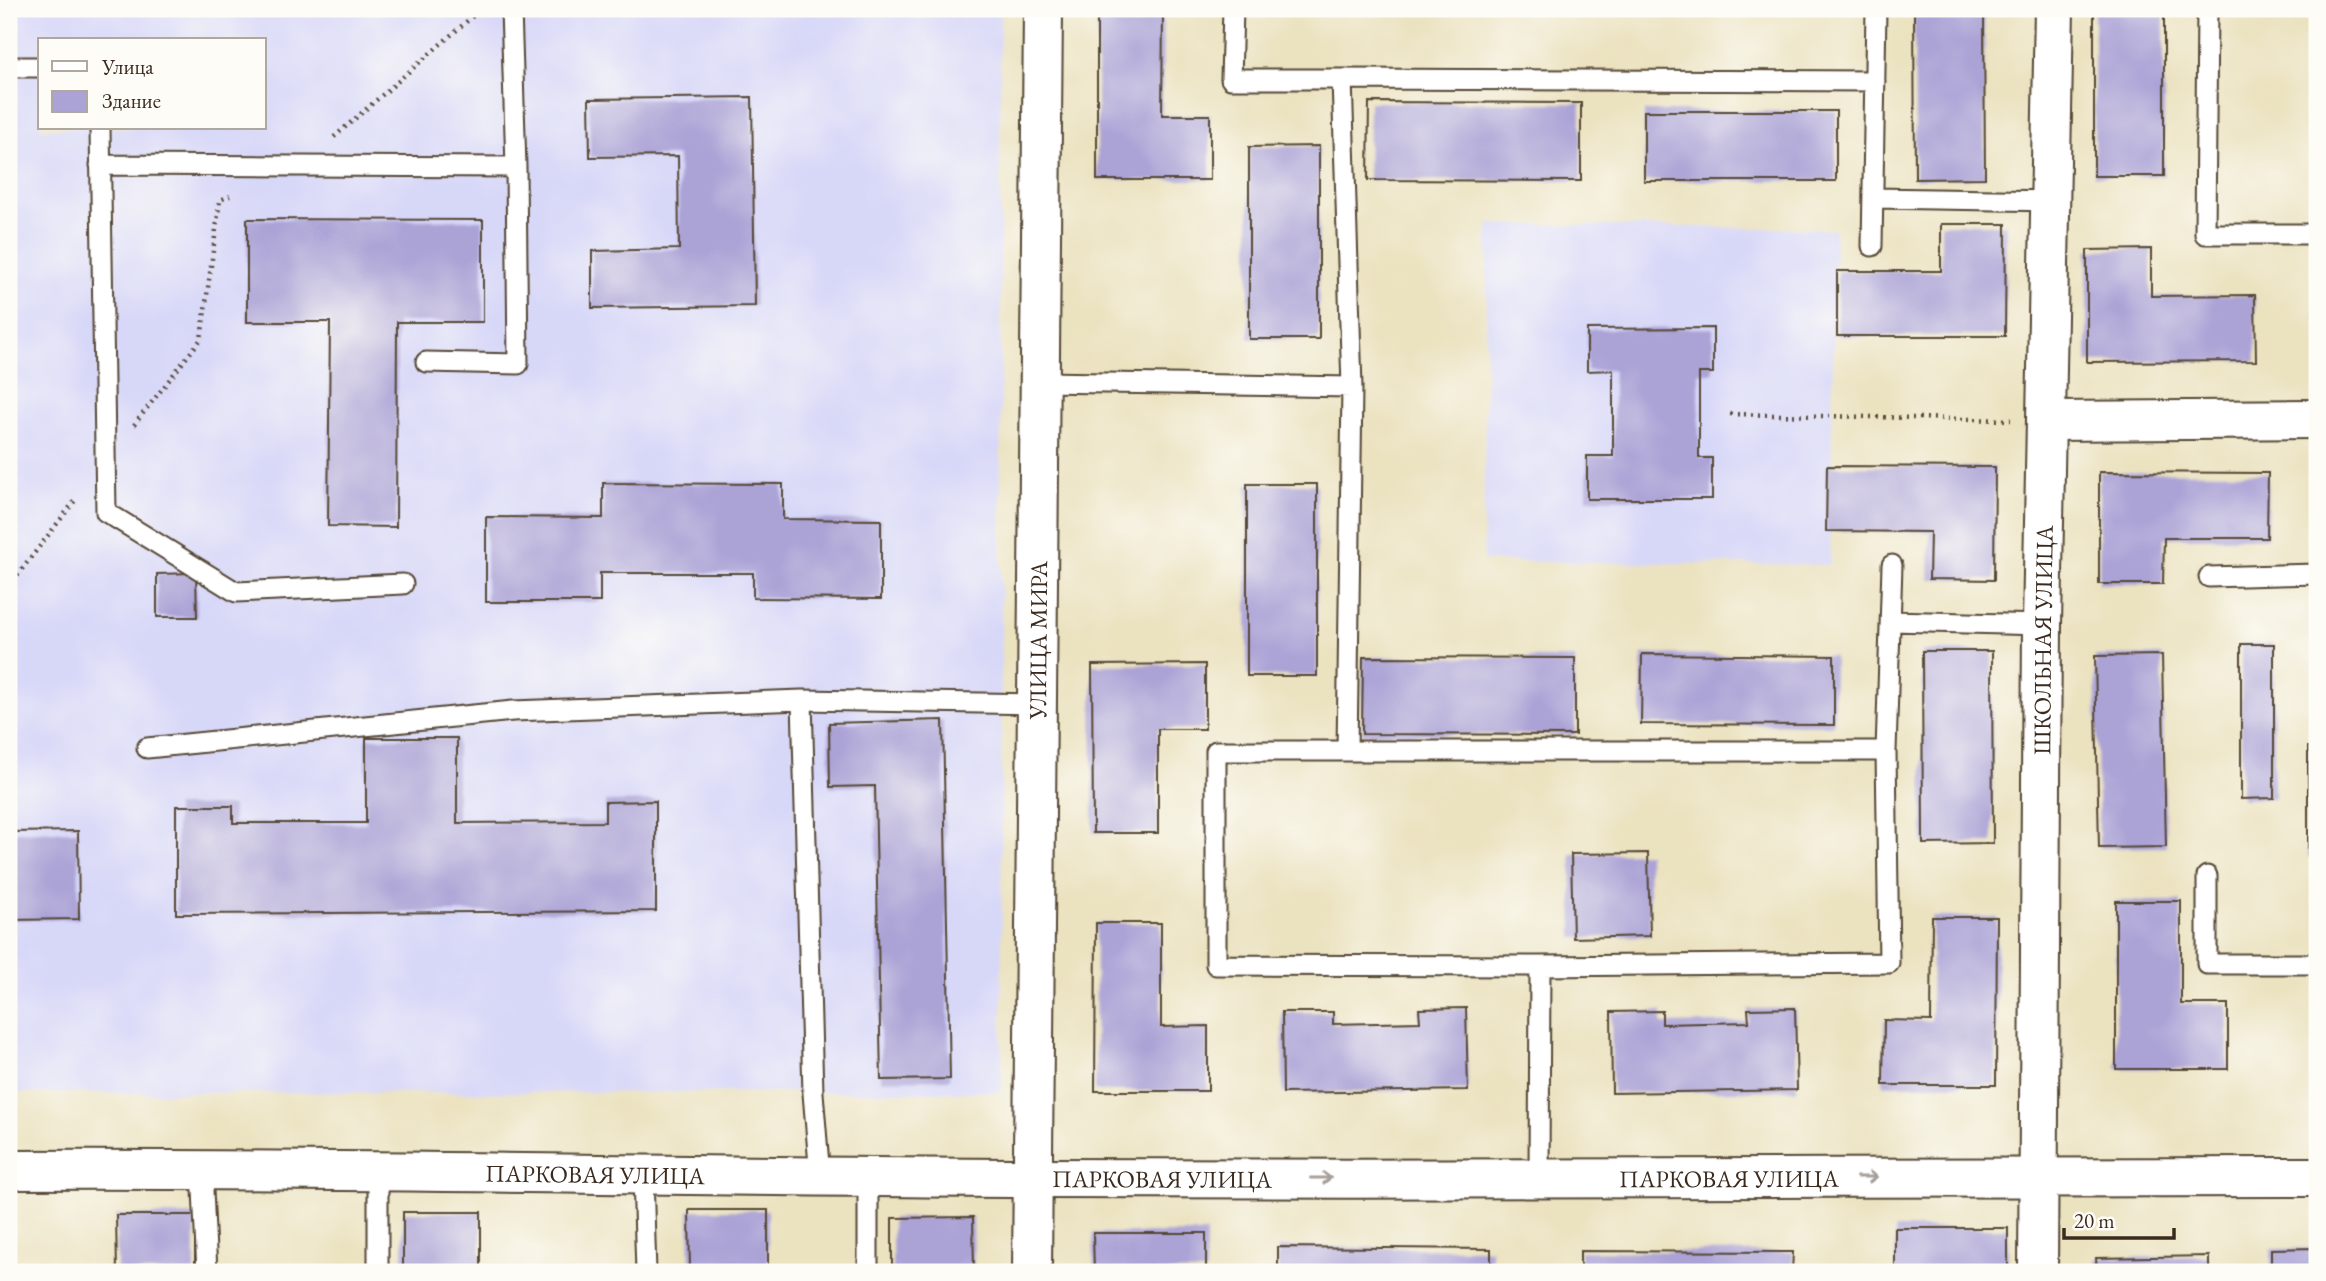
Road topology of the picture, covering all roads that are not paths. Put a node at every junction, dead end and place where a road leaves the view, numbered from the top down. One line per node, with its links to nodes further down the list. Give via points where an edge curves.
1 (511, 9): 13 (lane)
2 (1043, 9): 19 (street, УЛИЦА МИРА)
3 (1233, 9): 9 (lane, via 1231,79)
4 (1876, 9): 10 (lane)
5 (2054, 9): 15 (street, ШКОЛЬНАЯ УЛИЦА)
6 (2207, 9): 16 (lane, via 2205,234)
7 (38, 66): 8 (lane)
8 (9, 67)
9 (1342, 79): 10 (lane); 20 (lane)
10 (1875, 81): 14 (lane)
11 (100, 130): 12 (lane)
12 (100, 165): 13 (lane); 26 (lane, via 106,512 236,592)
13 (516, 167): 18 (lane, via 518,364)
14 (1873, 198): 15 (lane); 17 (lane)
15 (2053, 201): 22 (street, ШКОЛЬНАЯ УЛИЦА)
16 (2317, 234)
17 (1872, 246)
18 (426, 362)
19 (1042, 382): 20 (lane); 30 (street, УЛИЦА МИРА)
20 (1352, 387): 32 (lane)
21 (2317, 419): 22 (street)
22 (2047, 421): 28 (street, ШКОЛЬНАЯ УЛИЦА)
23 (1892, 565): 27 (lane)
24 (2317, 573): 25 (lane)
25 (2209, 577)
26 (403, 584)
27 (1891, 621): 28 (lane); 33 (lane)
28 (2042, 625): 43 (street, ШКОЛЬНАЯ УЛИЦА)
29 (802, 700): 30 (lane); 31 (lane, via 513,711); 41 (lane, via 813,1093)
30 (1038, 704): 45 (street, УЛИЦА МИРА)
31 (147, 747)
32 (1348, 751): 33 (lane); 36 (lane, via 1216,751 1216,965)
33 (1886, 751): 36 (lane, via 1889,963)
34 (2207, 876): 35 (lane, via 2207,964)
35 (2317, 964)
36 (1540, 966): 46 (lane)
37 (202, 1169): 38 (street, ПАРКОВАЯ УЛИЦА); 39 (street, ПАРКОВАЯ УЛИЦА); 47 (lane)
38 (378, 1169): 40 (street, ПАРКОВАЯ УЛИЦА); 48 (lane)
39 (9, 1170)
40 (643, 1176): 41 (street, ПАРКОВАЯ УЛИЦА); 49 (lane)
41 (820, 1177): 42 (street, ПАРКОВАЯ УЛИЦА)
42 (868, 1177): 45 (street, ПАРКОВАЯ УЛИЦА); 50 (lane)
43 (2037, 1177): 44 (street, ПАРКОВАЯ УЛИЦА); 46 (street, ПАРКОВАЯ УЛИЦА, one-way to 43); 52 (street, ШКОЛЬНАЯ УЛИЦА)
44 (2317, 1177)
45 (1032, 1178): 46 (street, ПАРКОВАЯ УЛИЦА, one-way to 46); 51 (street, УЛИЦА МИРА)
46 (1539, 1178)
47 (207, 1272)
48 (378, 1272)
49 (646, 1272)
50 (867, 1272)
51 (1032, 1272)
52 (2038, 1272)

